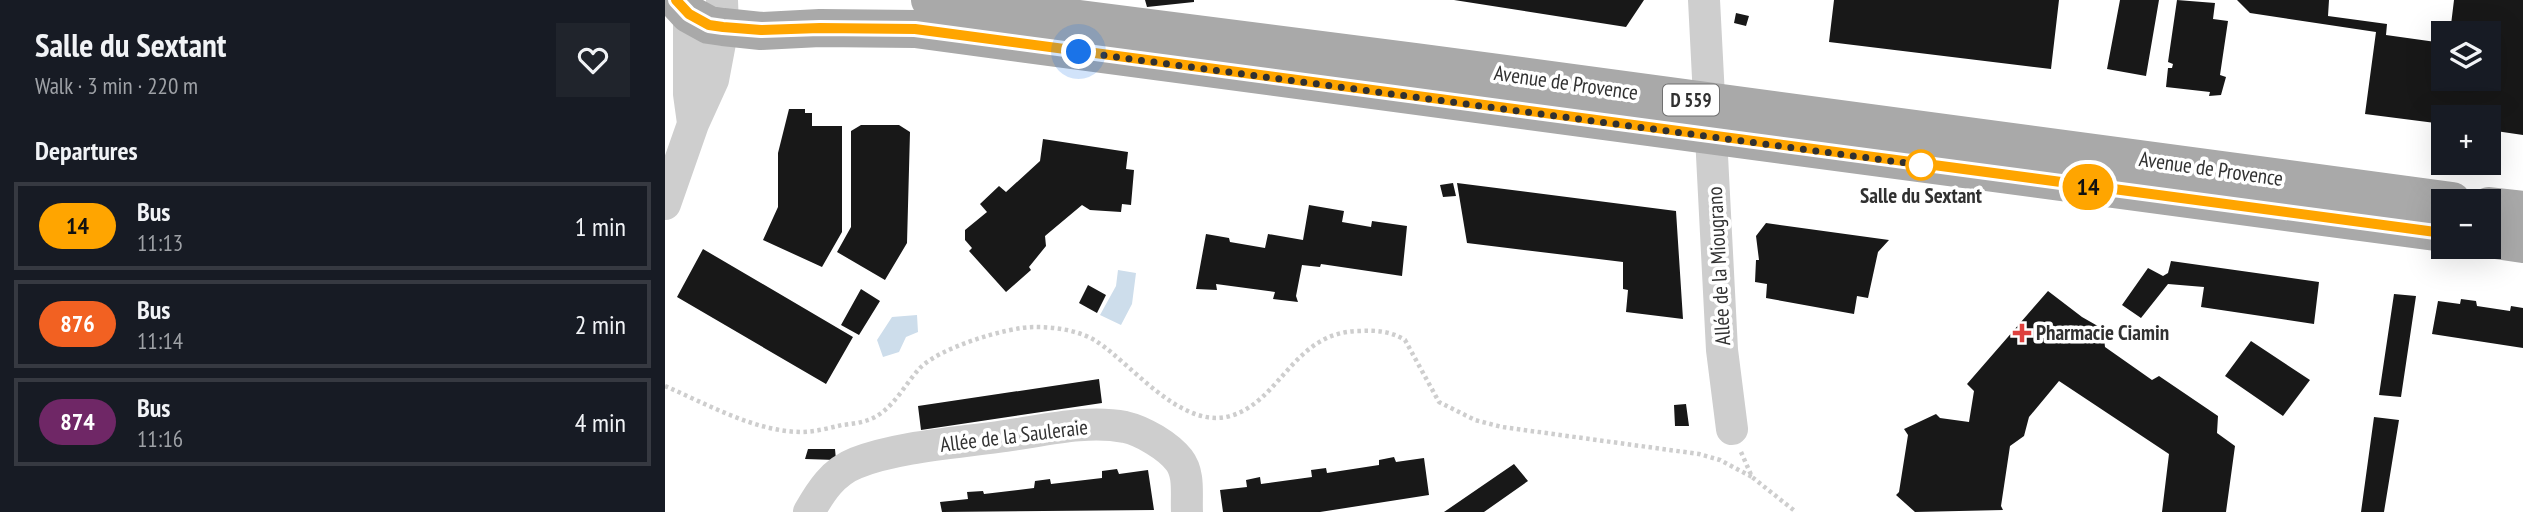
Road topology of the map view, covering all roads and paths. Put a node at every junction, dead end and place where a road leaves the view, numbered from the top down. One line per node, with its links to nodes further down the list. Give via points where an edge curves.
1 (930, 0): 6 (main road, Avenue de Provence / D 559)
2 (1704, 0): 6 (street, Allée de la Miougrano)
3 (702, 10): 4 (main road, Avenue de Provence / D 559); 5 (street); 7 (street, via 689,94)
4 (761, 30): 5 (street, via 734,50); 6 (main road, Avenue de Provence / D 559, via 915,29)
5 (713, 80): 7 (street)
6 (1710, 119): 8 (main road, Avenue de Provence / D 559); 12 (main road, Avenue de Provence / D 559); 16 (street, Allée de la Miougrano, via 1722,350)
7 (693, 124): 9 (street)
8 (2431, 199)
9 (665, 204)
10 (2501, 208): 11 (main road)
11 (2523, 211)
12 (2431, 231)
13 (2501, 241): 14 (main road)
14 (2523, 244)
15 (665, 386): 19 (path, via 777,429 814,431 870,420 936,356 1014,329 1044,328 1094,340 1168,400 1204,416 1227,417 1248,408 1323,339 1343,331 1378,330 1405,340 1439,402 1475,420 1720,460 1752,477)
16 (1732, 429)
17 (809, 512): 18 (street, Allée de la Sauleraie, via 835,476 856,463 917,448 1094,424 1128,428 1178,458 1186,471)
18 (1187, 512)
19 (1796, 512)

